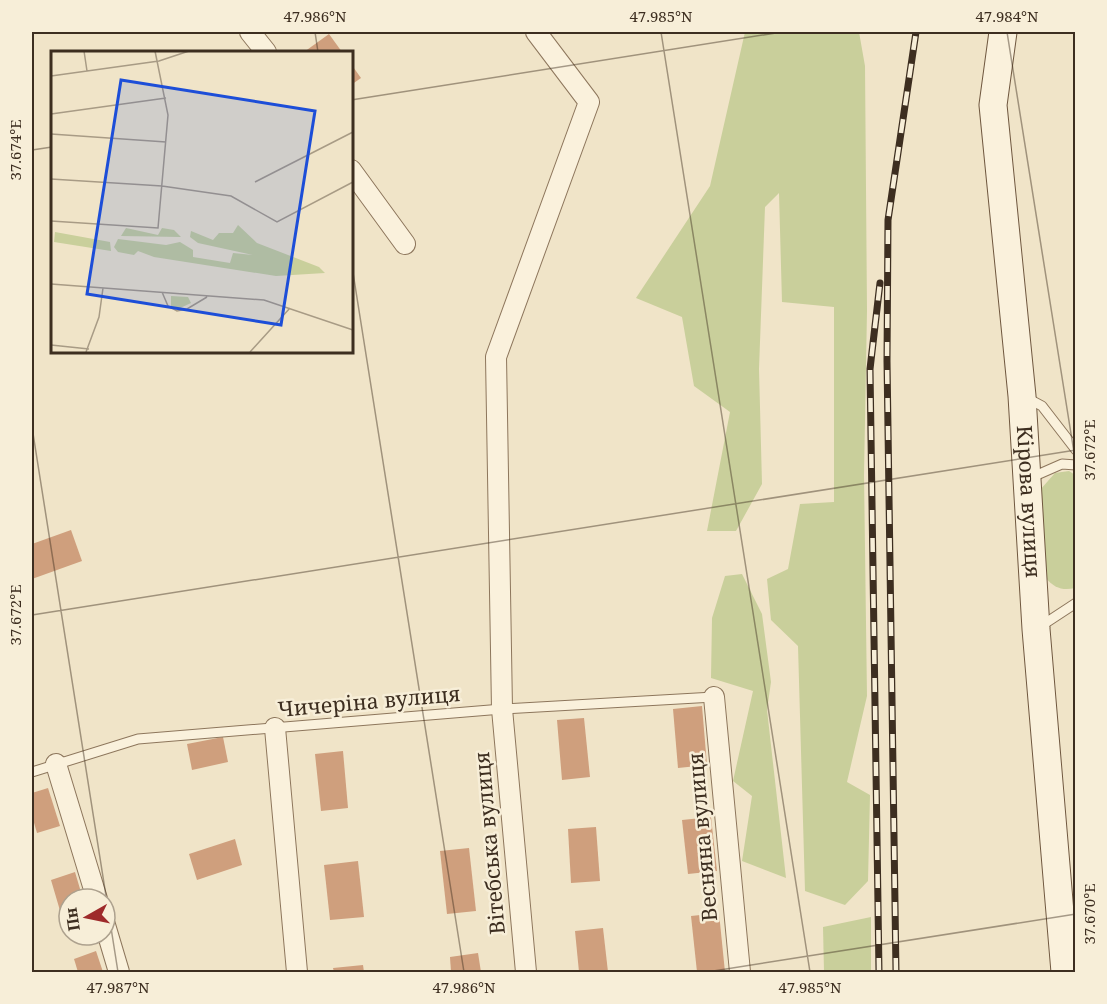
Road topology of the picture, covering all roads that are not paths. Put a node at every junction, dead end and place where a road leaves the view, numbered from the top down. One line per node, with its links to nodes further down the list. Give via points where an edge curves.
1 (250, 32): 4 (street)
2 (536, 32): 14 (street, Вітебська вулиця, via 589,102 496,357)
3 (1003, 32): 7 (main road, Кірова вулиця, via 993,105)
4 (265, 51)
5 (352, 171): 6 (street)
6 (405, 244)
7 (1022, 396): 8 (lane, via 1042,406); 10 (main road, Кірова вулиця)
8 (1076, 450)
9 (1076, 465): 10 (lane, via 1062,464)
10 (1027, 480): 12 (main road, Кірова вулиця)
11 (1076, 603): 12 (lane)
12 (1036, 629): 19 (main road, Кірова вулиця)
13 (714, 697): 14 (lane, Чичеріна вулиця); 24 (street, Весняна вулиця)
14 (502, 710): 15 (lane, Чичеріна вулиця); 23 (street, Вітебська вулиця)
15 (275, 728): 16 (lane, Чичеріна вулиця, via 138,739); 22 (street)
16 (56, 764): 17 (lane, Чичеріна вулиця); 18 (street)
17 (32, 772)
18 (93, 887)
19 (1068, 926): 25 (main road, Кірова вулиця)
20 (112, 947): 21 (street)
21 (120, 972)
22 (297, 972)
23 (526, 972)
24 (740, 972)
25 (1065, 972)

